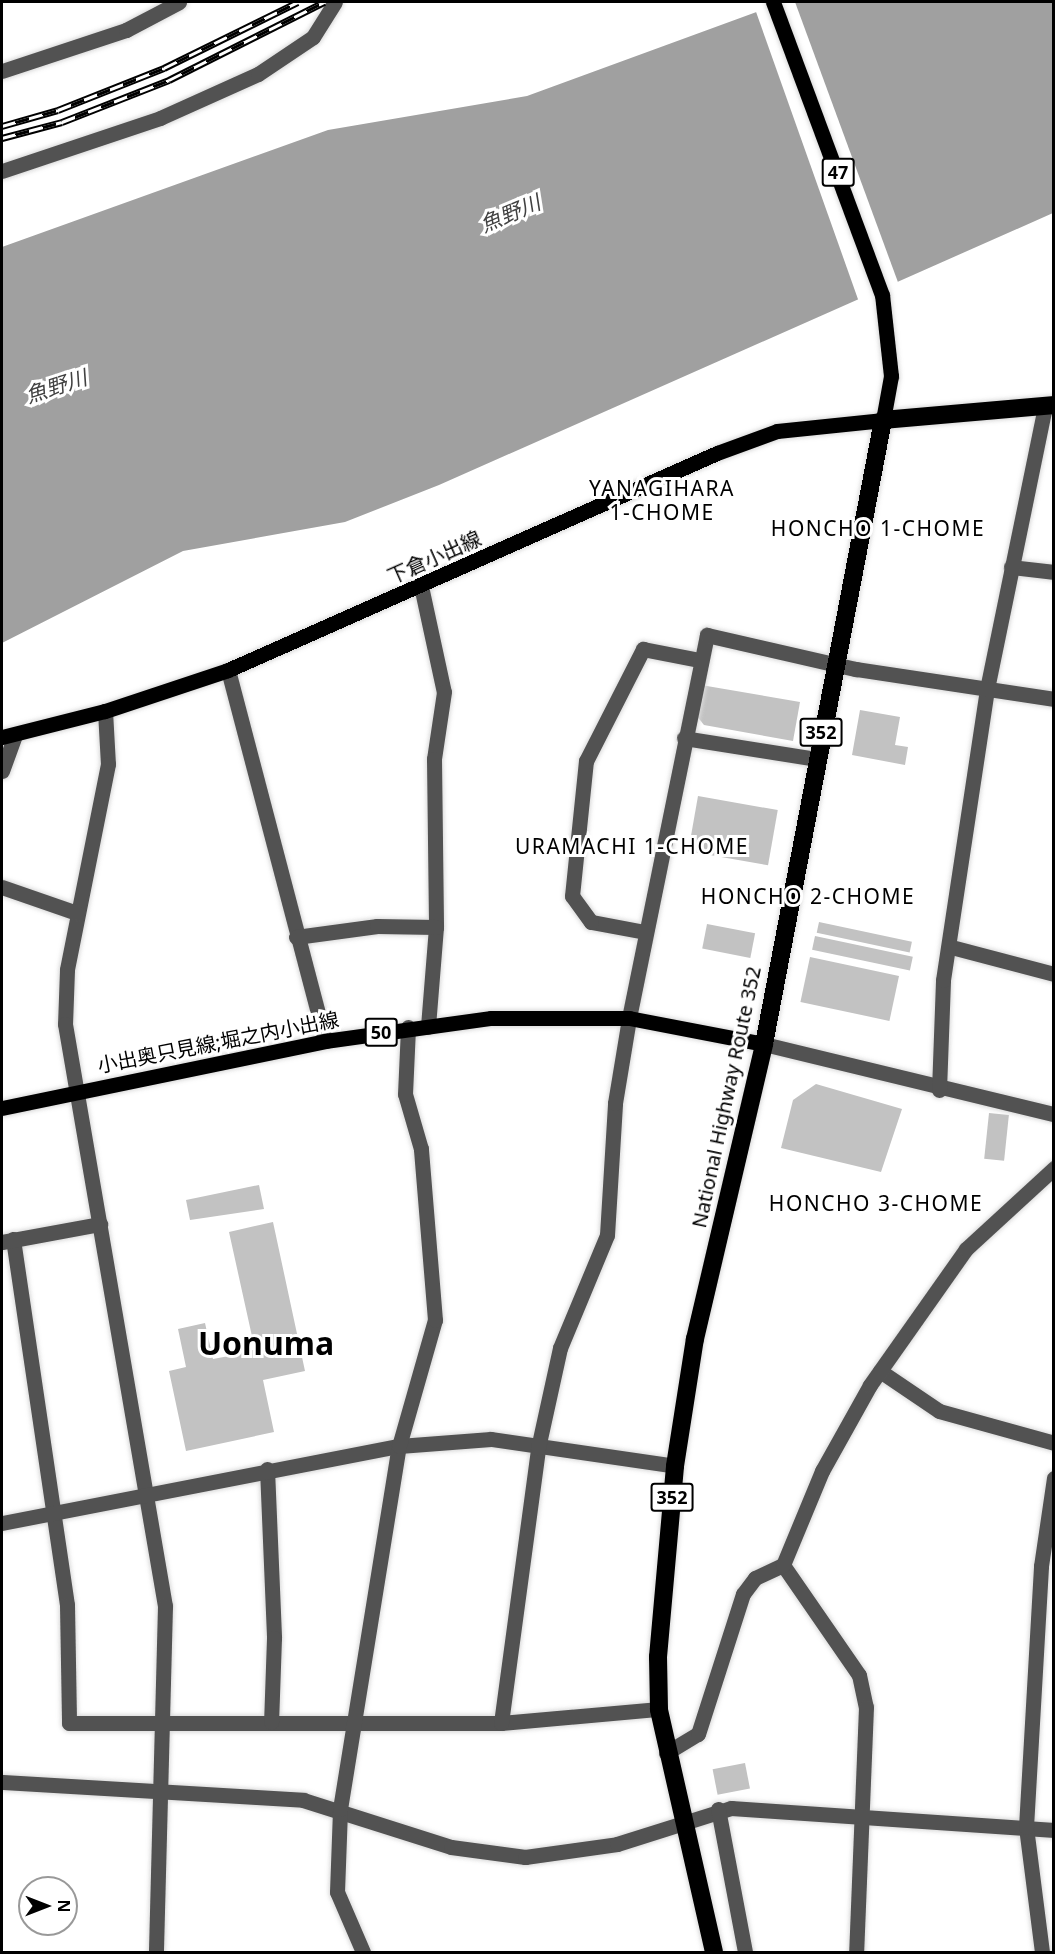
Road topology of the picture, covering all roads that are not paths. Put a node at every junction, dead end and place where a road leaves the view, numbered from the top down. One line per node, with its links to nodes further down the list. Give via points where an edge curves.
1 (179, 2): 4 (street, via 126,30)
2 (335, 2): 5 (street, via 313,38 258,75 160,118)
3 (773, 2): 7 (main road, 47, via 869,255 891,345)
4 (2, 71)
5 (2, 171)
6 (1049, 405): 7 (highway); 8 (street)
7 (883, 420): 10 (main road, 下倉小出線, via 777,431 717,453); 12 (highway, National Highway Route 352 / 352)
8 (1011, 567): 9 (street); 14 (street)
9 (1053, 572)
10 (421, 586): 13 (main road, 下倉小出線); 23 (street, via 444,692 434,759)
11 (699, 660): 12 (street, via 707,635); 18 (street); 24 (street, via 643,650 586,761 572,896 591,922)
12 (835, 665): 14 (street); 19 (highway, National Highway Route 352 / 352)
13 (228, 670): 16 (main road, 下倉小出線); 25 (street)
14 (987, 689): 15 (street); 26 (street)
15 (1053, 699)
16 (105, 711): 17 (main road, 下倉小出線); 22 (street, via 108,764)
17 (8, 736): 20 (street)
18 (684, 738): 19 (street); 24 (street)
19 (816, 759): 32 (highway, National Highway Route 352 / 352)
20 (2, 771)
21 (2, 887): 22 (street)
22 (77, 913): 34 (street, via 64,1024)
23 (436, 927): 25 (street, via 377,926); 30 (street)
24 (645, 932): 28 (street)
25 (296, 936): 31 (street)
26 (951, 947): 27 (street); 33 (street, via 943,980)
27 (1053, 974)
28 (628, 1018): 30 (main road, 小出奥只見線;堀之内小出線 / 50, via 491,1018); 32 (main road, 小出奥只見線;堀之内小出線 / 50); 43 (street, via 615,1102 607,1235 560,1348)
29 (408, 1027): 30 (main road, 小出奥只見線;堀之内小出線 / 50); 31 (main road, 小出奥只見線;堀之内小出線 / 50); 42 (street, via 405,1094 421,1149 435,1320)
30 (428, 1027)
31 (325, 1041): 34 (main road, 小出奥只見線;堀之内小出線 / 50)
32 (764, 1044): 33 (street); 44 (highway, National Highway Route 352 / 352, via 695,1339)
33 (939, 1090): 36 (street)
34 (74, 1093): 35 (main road, 小出奥只見線;堀之内小出線 / 50); 38 (street)
35 (2, 1108)
36 (1053, 1114)
37 (1053, 1168): 40 (street, via 966,1249)
38 (100, 1224): 39 (street); 47 (street)
39 (7, 1241): 48 (street)
40 (880, 1371): 41 (street, via 939,1412); 50 (street, via 822,1471)
41 (1053, 1443)
42 (399, 1446): 43 (street, via 491,1440); 45 (street); 56 (street)
43 (538, 1448): 44 (street); 55 (street)
44 (675, 1466): 52 (highway, National Highway Route 352 / 352, via 658,1657)
45 (267, 1469): 47 (street); 53 (street, via 274,1638)
46 (1053, 1478): 51 (street)
47 (149, 1494): 48 (street); 54 (street, via 165,1606)
48 (53, 1512): 49 (street); 54 (street, via 67,1605 69,1723)
49 (2, 1523)
50 (783, 1565): 57 (street, via 755,1578 743,1594 698,1734); 62 (street, via 859,1675 866,1707)
51 (1048, 1589): 64 (street)
52 (658, 1709): 55 (street); 57 (highway, National Highway Route 352 / 352)
53 (271, 1722): 54 (street); 56 (street)
54 (163, 1723): 59 (street)
55 (501, 1723): 56 (street)
56 (351, 1724): 60 (street)
57 (666, 1753): 63 (highway, National Highway Route 352 / 352)
58 (2, 1782): 59 (street)
59 (159, 1793): 60 (street, via 303,1800); 66 (street)
60 (340, 1809): 63 (street, via 451,1847 525,1857 616,1844); 67 (street, via 337,1892)
61 (718, 1809): 62 (street); 63 (street); 69 (street)
62 (865, 1816): 64 (street); 70 (street)
63 (686, 1822): 68 (highway, National Highway Route 352 / 352)
64 (1026, 1827): 65 (street); 71 (street)
65 (1053, 1830)
66 (156, 1953)
67 (363, 1953)
68 (714, 1953)
69 (745, 1953)
70 (856, 1953)
71 (1042, 1953)

